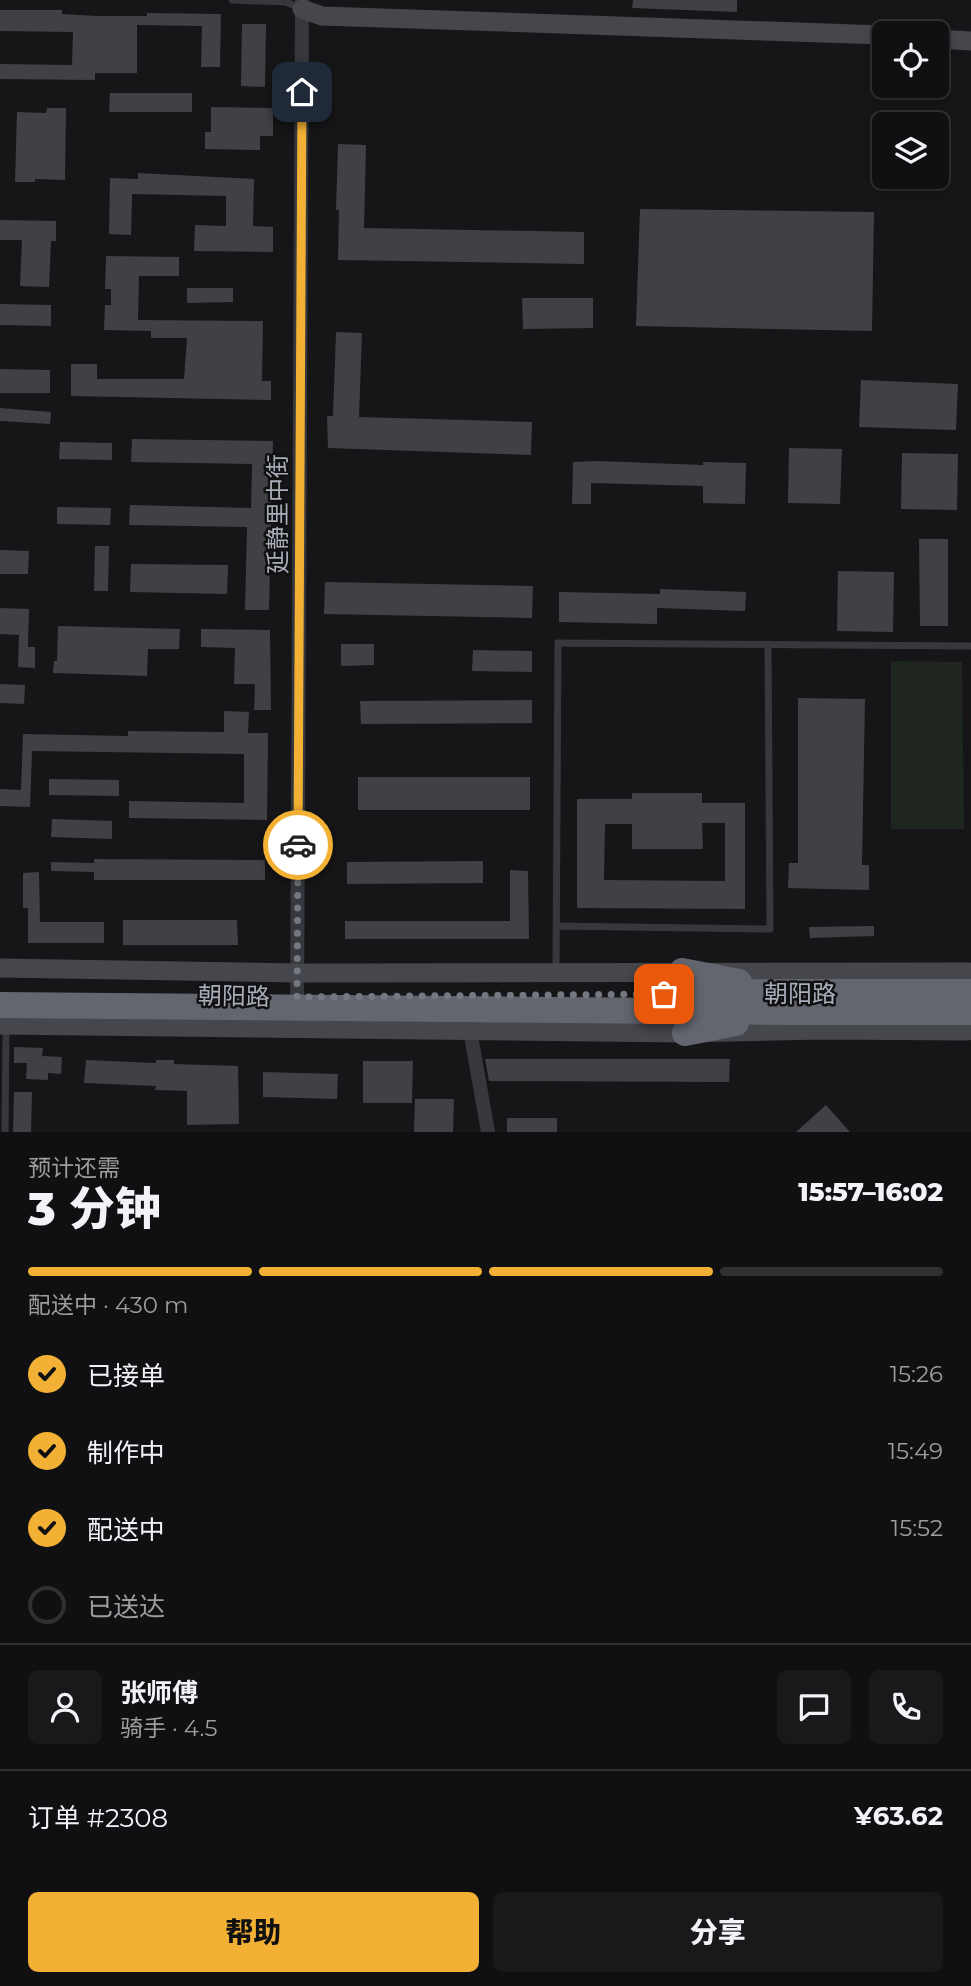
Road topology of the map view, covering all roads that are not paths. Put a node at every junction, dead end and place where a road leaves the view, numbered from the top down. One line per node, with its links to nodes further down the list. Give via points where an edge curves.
1 (232, 0): 2 (lane)
2 (302, 4): 3 (street, via 322,16 335,17); 14 (street, 延静里中街)
3 (872, 35)
4 (949, 40): 5 (street)
5 (971, 41)
6 (768, 645): 7 (lane); 8 (lane, via 558,643); 8 (lane, via 770,929)
7 (971, 646)
8 (556, 926): 11 (lane)
9 (0, 968): 14 (street, 朝阳路)
10 (682, 971): 11 (street, 朝阳路); 12 (street, 朝阳路); 15 (highway)
11 (556, 972): 14 (street, 朝阳路)
12 (971, 978): 15 (highway, 朝阳路, bridge); 17 (street)
13 (0, 993): 14 (highway, 朝阳路)
14 (297, 1002): 15 (highway, 朝阳路); 16 (highway, 朝阳路); 18 (street, 朝阳路)
15 (796, 1002): 17 (highway, 朝阳路, bridge); 19 (highway)
16 (2, 1019): 20 (lane)
17 (970, 1026): 19 (street, 朝阳路)
18 (470, 1030): 19 (street, 朝阳路); 21 (street)
19 (685, 1033)
20 (5, 1132)
21 (488, 1132)

